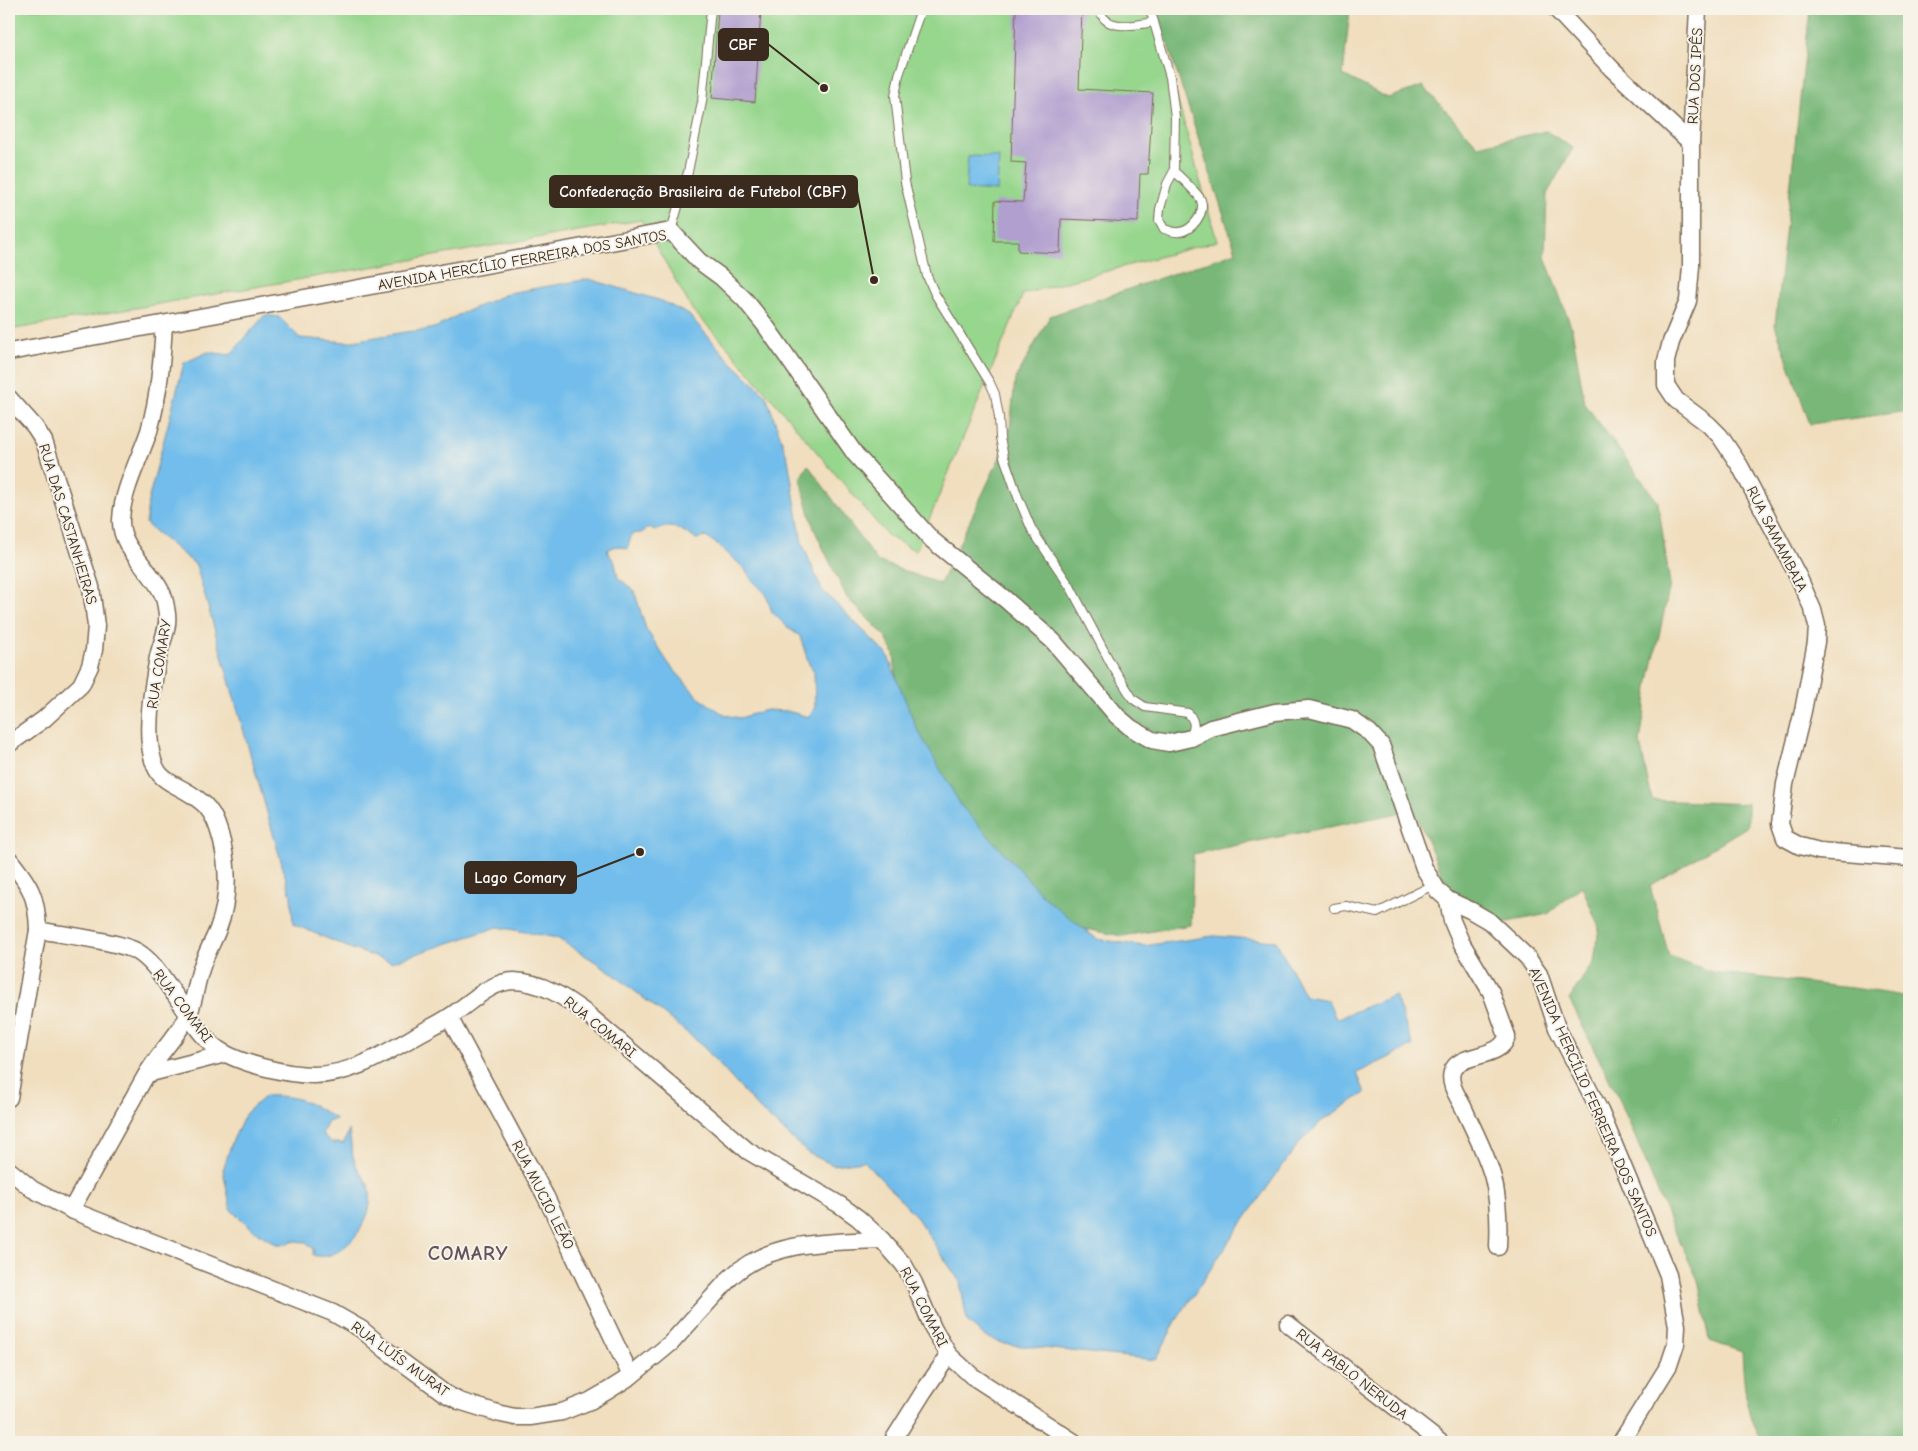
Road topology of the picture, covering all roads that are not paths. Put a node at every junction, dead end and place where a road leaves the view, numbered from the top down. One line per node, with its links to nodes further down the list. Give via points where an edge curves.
1 (711, 9): 10 (lane, via 702,102 688,172)
2 (921, 9): 14 (lane, via 898,75 895,96 905,182 927,276 995,394 1004,457 1032,530 1072,588 1110,664 1133,699 1144,707 1188,713 1193,718)
3 (1100, 9): 7 (lane, via 1101,16 1108,22 1135,25)
4 (1150, 9): 7 (lane)
5 (1556, 9): 8 (street, via 1612,69)
6 (1698, 9): 8 (street, RUA DOS IPÊS)
7 (1154, 22): 9 (lane, via 1170,77 1175,117)
8 (1691, 143): 16 (street, RUA SAMAMBAIA, via 1688,301 1670,342 1666,385 1676,400 1720,436 1740,466 1799,578 1817,626 1780,824 1785,838 1800,846 1819,851)
9 (1174, 171): 9 (lane, via 1162,198 1159,220 1164,229 1180,232 1190,228 1202,208 1200,200)
10 (671, 232): 11 (street, AVENIDA HERCÍLIO FERREIRA DOS SANTOS); 14 (street, AVENIDA HERCÍLIO FERREIRA DOS SANTOS, via 745,300 766,325 855,454 932,540 1053,641 1131,728 1152,740 1169,743)
11 (164, 324): 12 (street, AVENIDA HERCÍLIO FERREIRA DOS SANTOS); 22 (street, RUA COMARY, via 156,400 121,519 122,535 162,592 168,618 152,696 150,745 156,770 163,779 208,808 217,821 225,856 228,879 224,913 201,967)
12 (9, 352)
13 (9, 398): 15 (street, RUA DAS CASTANHEIRAS, via 44,441 91,587 96,626 90,666 81,685)
14 (1191, 738): 18 (street, AVENIDA HERCÍLIO FERREIRA DOS SANTOS, via 1211,728 1284,711 1309,709 1352,720 1380,745)
15 (9, 744)
16 (1909, 858)
17 (9, 859): 21 (street, via 31,890)
18 (1433, 885): 19 (street, AVENIDA HERCÍLIO FERREIRA DOS SANTOS); 20 (lane, via 1377,913 1346,906)
19 (1448, 900): 30 (street, via 1452,921 1491,992 1506,1036 1505,1042 1497,1049 1458,1064 1452,1070 1451,1079 1494,1179 1499,1218); 37 (street, AVENIDA HERCÍLIO FERREIRA DOS SANTOS, via 1489,921 1540,974 1557,1028 1600,1111 1668,1275 1677,1326 1676,1344 1669,1365)
20 (1334, 908)
21 (38, 930): 22 (street, RUA COMARI, via 136,951 148,960); 26 (street)
22 (189, 1015): 24 (street, RUA COMARI, via 213,1046); 25 (street)
23 (450, 1017): 24 (street, RUA COMARI, via 379,1057 329,1074 273,1069); 29 (street, RUA COMARI, via 500,984 522,982 547,988 586,1013 748,1152 840,1205); 33 (street, RUA MUCIO LEÃO, via 546,1197)
24 (225, 1054): 25 (street)
25 (147, 1074): 28 (street)
26 (9, 1098)
27 (9, 1170): 28 (street, RUA LUÍS MURAT, via 32,1189)
28 (71, 1210): 33 (street, RUA LUÍS MURAT, via 345,1319 444,1393 472,1406 515,1417 562,1412 590,1401)
29 (882, 1240): 32 (street, RUA COMARI, via 904,1265 932,1328); 33 (street, RUA LUÍS MURAT, via 801,1246 756,1258 738,1270 671,1343)
30 (1498, 1247)
31 (1288, 1324): 36 (street, RUA PABLO NERUDA)
32 (949, 1355): 34 (street); 35 (street, RUA COMARI, via 972,1376)
33 (631, 1376)
34 (892, 1442)
35 (1074, 1442)
36 (1440, 1442)
37 (1621, 1442)

